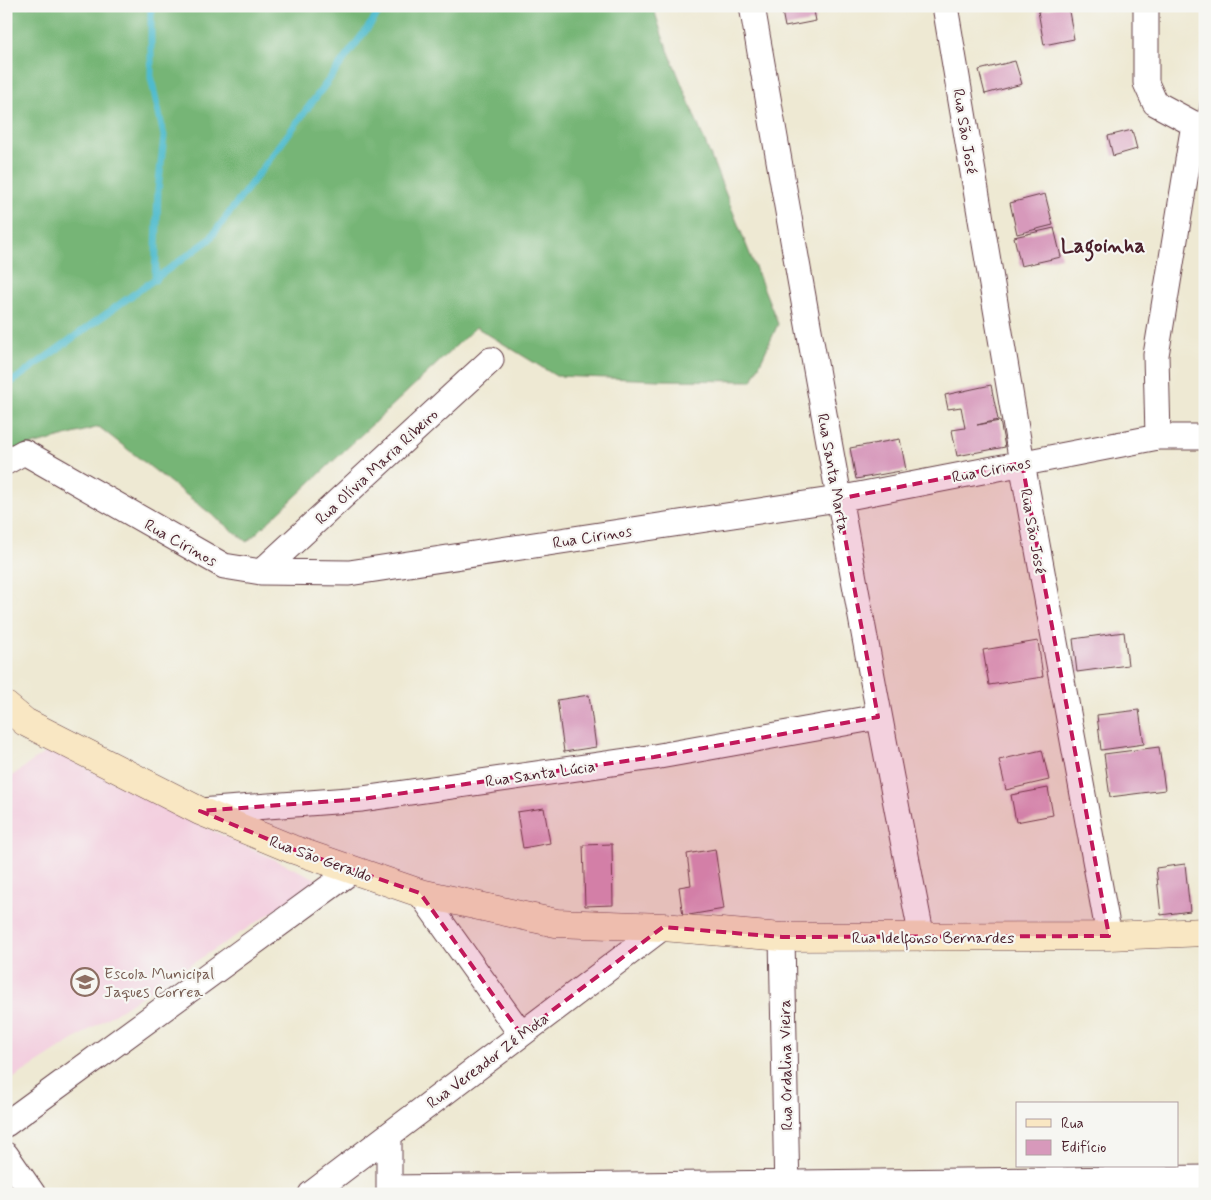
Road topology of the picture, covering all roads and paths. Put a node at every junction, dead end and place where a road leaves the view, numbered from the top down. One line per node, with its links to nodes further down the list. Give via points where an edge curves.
1 (752, 6): 10 (street, Rua Santa Marta)
2 (945, 6): 9 (street, Rua São José)
3 (1146, 6): 4 (street, via 1146,83 1155,103)
4 (1199, 124): 6 (street, via 1156,355)
5 (491, 360): 11 (street, Rua Olívia Maria Ribeiro)
6 (1158, 437): 7 (street, Rua Cirinos); 9 (street, Rua Cirinos)
7 (1205, 437)
8 (6, 462): 11 (street, Rua Cirinos, via 24,452 224,566)
9 (1022, 463): 10 (street, Rua Cirinos); 19 (street, Rua São José)
10 (838, 499): 11 (street, Rua Cirinos, via 349,573); 13 (street, Rua Santa Marta)
11 (261, 572)
12 (6, 706): 14 (street, Rua São Geraldo, via 25,722)
13 (878, 717): 14 (street, Rua Santa Lúcia, via 654,757 362,798); 21 (street, Rua Santa Marta)
14 (200, 811): 15 (street, Rua São Geraldo)
15 (353, 870): 16 (street, Rua São Geraldo); 23 (street)
16 (420, 893): 17 (street, Rua São Geraldo, via 556,923); 22 (street)
17 (663, 927): 20 (street, Rua Idelfonso Bernardes); 22 (street, Rua Vereador Zé Mota)
18 (1205, 932): 19 (street, Rua Idelfonso Bernardes)
19 (1108, 936): 21 (street, Rua Idelfonso Bernardes)
20 (782, 937): 21 (street, Rua Idelfonso Bernardes); 27 (street, Rua Ordalina Vieira)
21 (922, 938)
22 (521, 1034): 24 (street, Rua Vereador Zé Mota)
23 (6, 1124)
24 (389, 1135): 28 (street); 30 (street, Rua Vereador Zé Mota)
25 (6, 1155): 29 (street)
26 (1205, 1178): 27 (street)
27 (787, 1188): 28 (street)
28 (389, 1191)
29 (32, 1194)
30 (311, 1194)

